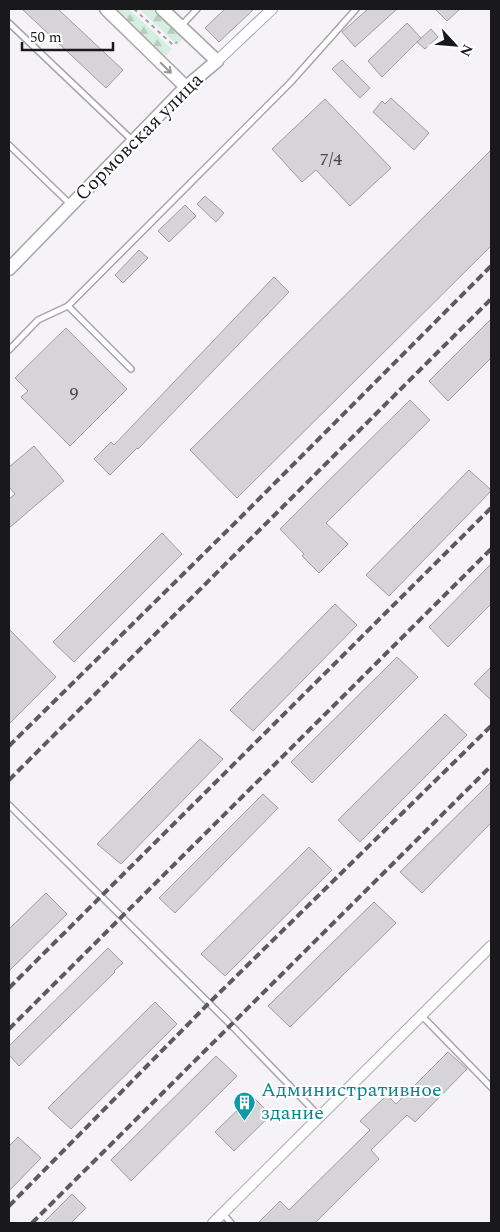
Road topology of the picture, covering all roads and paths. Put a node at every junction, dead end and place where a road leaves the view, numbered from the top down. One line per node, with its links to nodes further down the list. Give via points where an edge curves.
1 (106, 9): 13 (street, one-way to 13)
2 (134, 9): 10 (path)
3 (162, 9): 8 (street)
4 (197, 9): 8 (lane)
5 (272, 9): 12 (street, Сормовская улица)
6 (356, 9): 18 (lane, via 290,83)
7 (9, 23): 14 (lane)
8 (180, 26): 12 (street)
9 (178, 41): 10 (path)
10 (173, 46): 11 (path)
11 (169, 50)
12 (218, 61): 13 (street, Сормовская улица)
13 (186, 88): 14 (street, Сормовская улица)
14 (134, 141): 16 (street, Сормовская улица)
15 (9, 145): 16 (lane)
16 (71, 204): 17 (street, Сормовская улица)
17 (9, 269)
18 (68, 306): 19 (lane, via 38,320); 20 (lane)
19 (9, 350)
20 (131, 370)
21 (9, 805): 25 (lane)
22 (491, 946): 23 (street)
23 (422, 1016): 24 (lane); 25 (street)
24 (491, 1087)
25 (320, 1117): 26 (street)
26 (223, 1214): 27 (street); 28 (lane)
27 (213, 1223)
28 (231, 1223)

